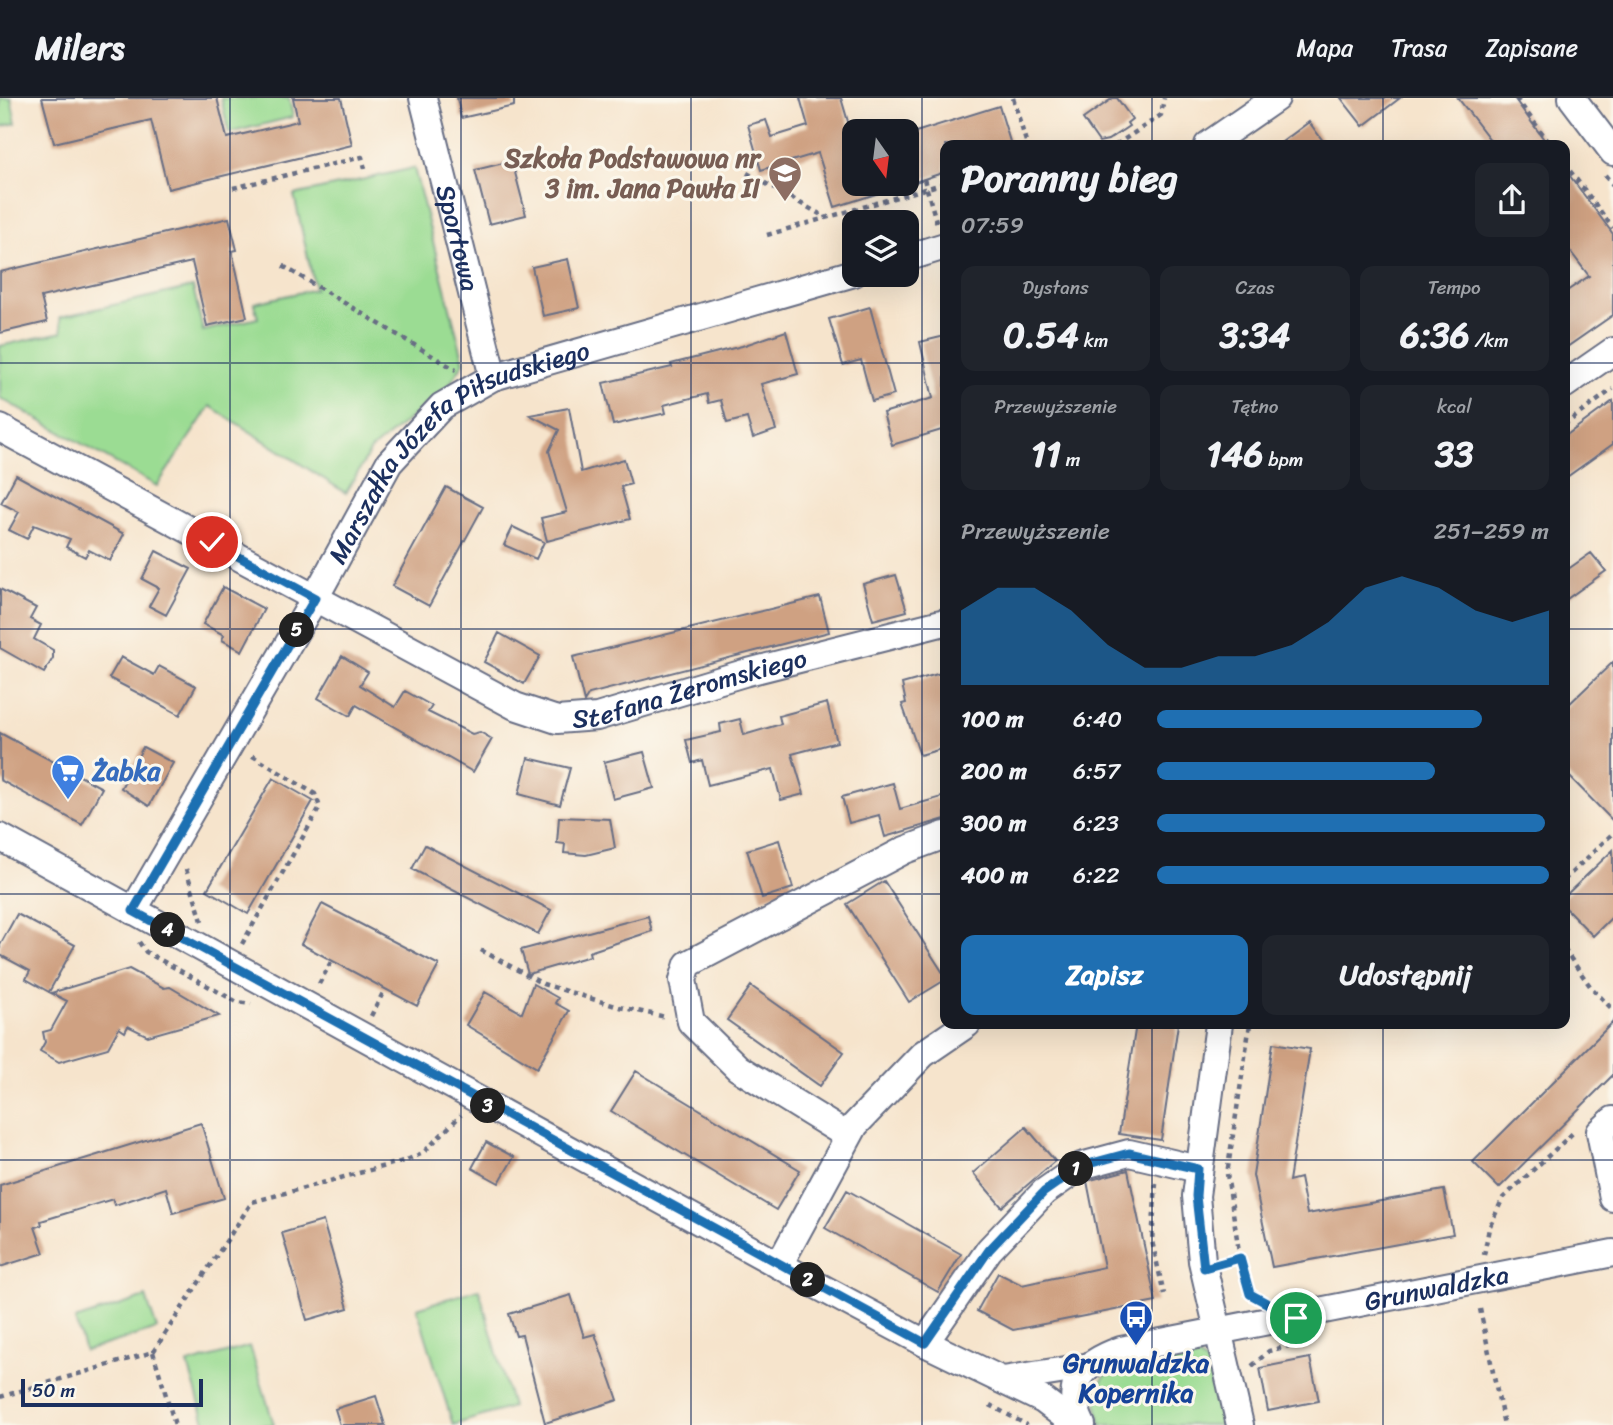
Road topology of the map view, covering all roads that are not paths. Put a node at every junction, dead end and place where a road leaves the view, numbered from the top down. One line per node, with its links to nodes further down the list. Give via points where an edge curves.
1 (423, 98): 10 (street, Sportowa)
2 (1276, 98): 4 (street)
3 (1572, 98): 5 (street)
4 (1215, 140)
5 (1613, 152)
6 (940, 240): 7 (street)
7 (919, 251)
8 (842, 276): 10 (street, Marszałka Józefa Piłsudskiego)
9 (1613, 351): 11 (street)
10 (494, 377): 13 (street, Marszałka Józefa Piłsudskiego, via 442,406 389,463)
11 (1570, 381)
12 (0, 428): 13 (street, Stefana Żeromskiego)
13 (315, 598): 14 (street, Stefana Żeromskiego, via 514,706 557,720 597,717 744,673); 17 (street, Marszałka Józefa Piłsudskiego)
14 (940, 623)
15 (0, 837): 17 (street)
16 (940, 837): 21 (street, via 905,850 688,964 683,980 691,1022 738,1068)
17 (133, 911): 25 (street)
18 (960, 1029): 21 (street, via 923,1055)
19 (1218, 1029): 22 (street)
20 (1613, 1120): 23 (street, via 1600,1132)
21 (848, 1136): 25 (street)
22 (1198, 1169): 26 (street, via 1196,1196 1204,1268); 27 (street, via 1129,1153 1081,1166 1044,1192 989,1250)
23 (1613, 1198)
24 (1613, 1253): 26 (street, Grunwaldzka, via 1299,1330)
25 (779, 1265): 27 (street)
26 (1220, 1333): 28 (street, Grunwaldzka, via 1121,1350); 32 (street)
27 (925, 1343): 29 (street)
28 (1085, 1367): 29 (street); 31 (street, via 1074,1394)
29 (1003, 1380): 30 (street, via 1043,1400)
30 (1076, 1425)
31 (1082, 1425)
32 (1240, 1425)

